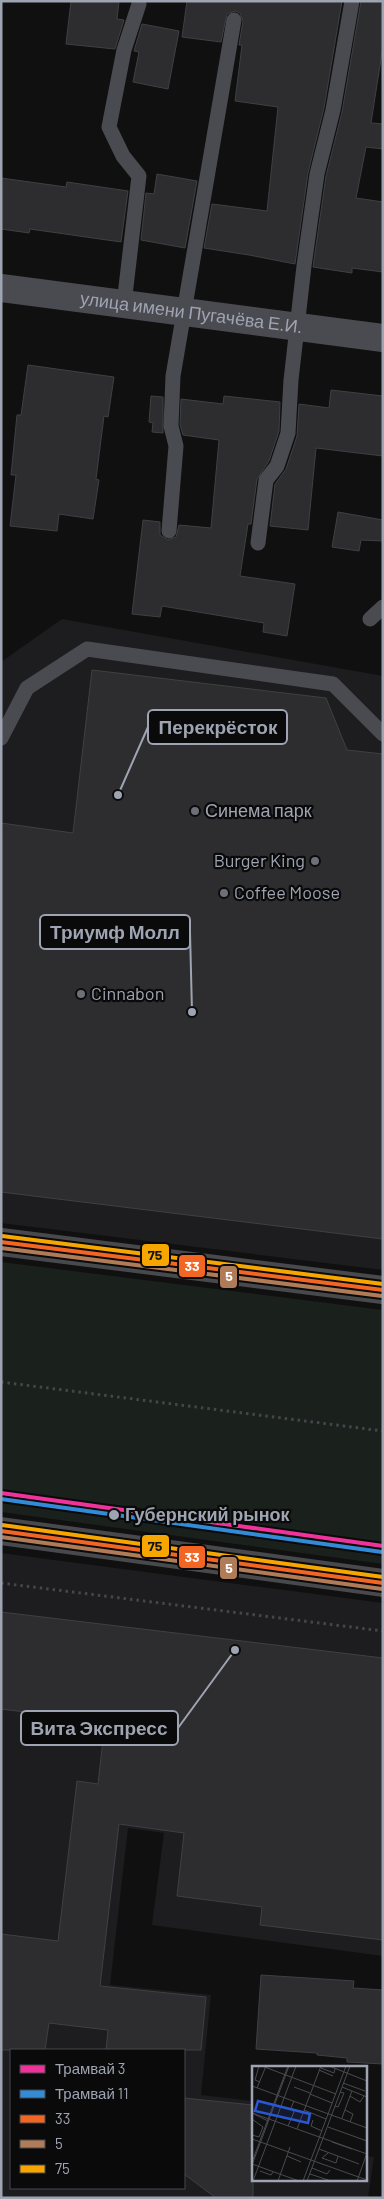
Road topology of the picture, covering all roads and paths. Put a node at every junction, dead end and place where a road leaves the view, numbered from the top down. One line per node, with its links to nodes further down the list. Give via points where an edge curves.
1 (352, 1): 7 (lane, via 334,110 317,174)
2 (139, 4): 5 (lane, via 124,50 110,127 122,156 140,176)
3 (234, 20): 6 (lane)
4 (1, 288): 5 (street, улица имени Пугачёва Е.И.)
5 (124, 304): 6 (street, улица имени Пугачёва Е.И.)
6 (183, 313): 7 (street, улица имени Пугачёва Е.И.); 9 (lane, via 173,376 170,426 176,446)
7 (297, 327): 8 (street, улица имени Пугачёва Е.И.); 10 (lane, via 288,433 277,466 266,480)
8 (383, 338)
9 (169, 531)
10 (258, 543)
11 (383, 606): 12 (lane)
12 (370, 618)
13 (383, 734): 14 (lane, via 333,684 87,649 28,688)
14 (1, 738)
15 (1, 1242): 16 (main road)
16 (383, 1290)
17 (1, 1382): 18 (path)
18 (383, 1431)
19 (1, 1531): 21 (main road)
20 (1, 1583): 22 (path)
21 (383, 1583)
22 (383, 1631)

